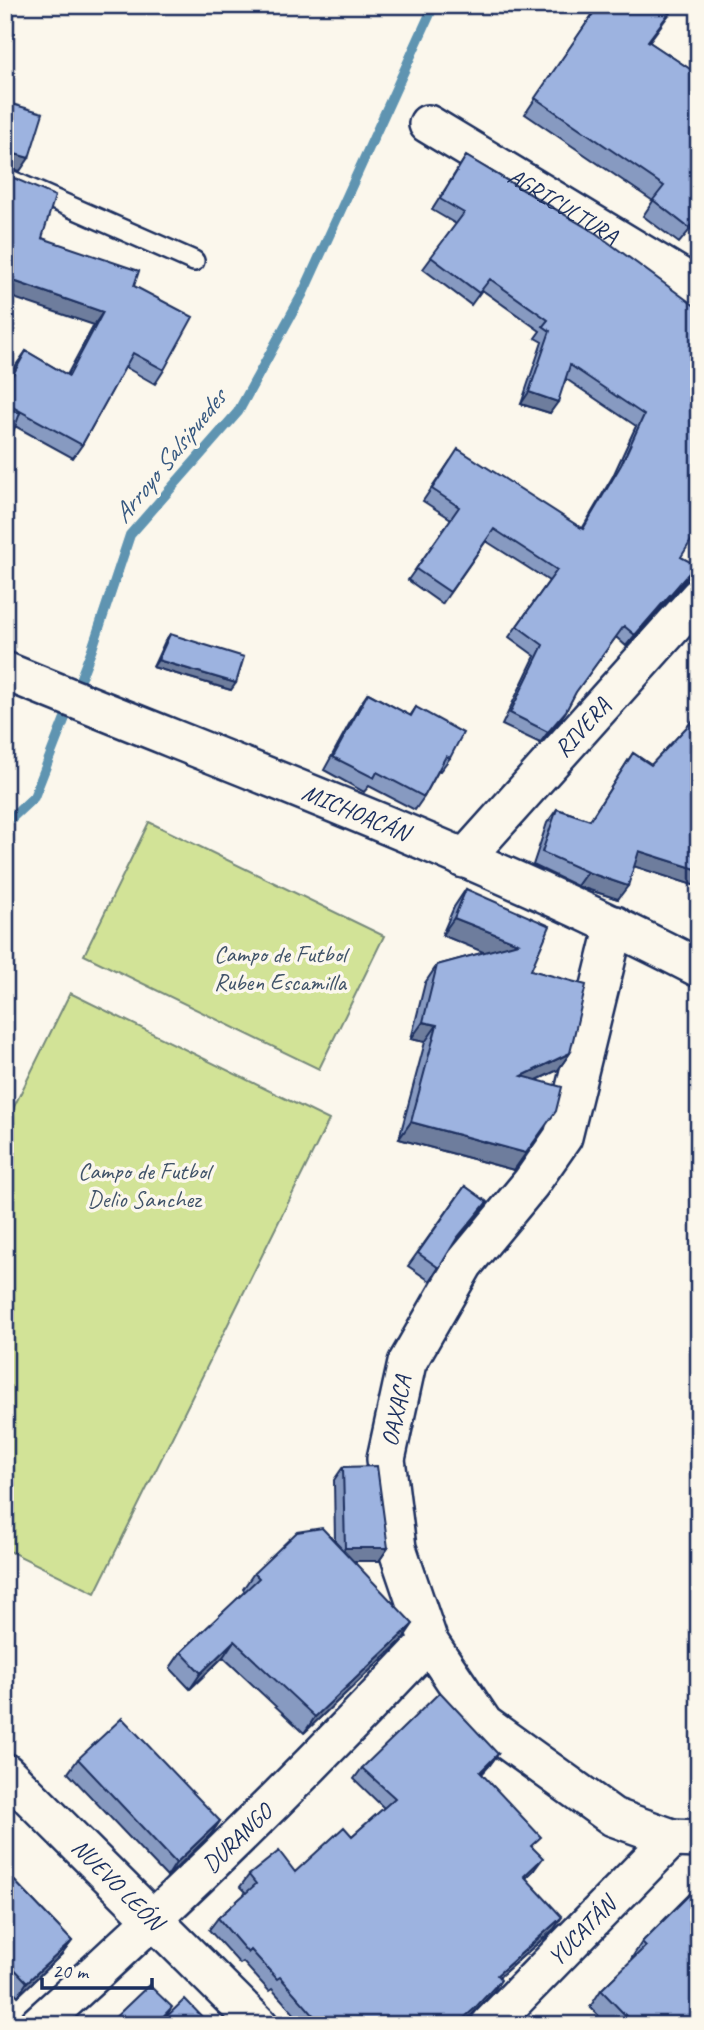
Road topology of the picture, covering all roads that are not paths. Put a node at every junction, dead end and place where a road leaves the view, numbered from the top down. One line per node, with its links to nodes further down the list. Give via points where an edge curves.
1 (428, 124): 4 (street, AGRICULTURA)
2 (5, 178): 3 (lane)
3 (194, 261)
4 (692, 270)
5 (699, 597): 7 (street, RIVERA)
6 (5, 671): 7 (street, MICHOACÁN)
7 (464, 859): 8 (street, MICHOACÁN)
8 (615, 925): 9 (street, MICHOACÁN); 10 (street, OAXACA, via 563,1137 464,1264 407,1363 386,1459 397,1548)
9 (699, 968)
10 (429, 1642): 12 (street, OAXACA, via 484,1724 613,1817); 13 (street, DURANGO)
11 (5, 1772): 13 (street, NUEVO LEÓN)
12 (686, 1839): 16 (street, YUCATÁN)
13 (155, 1920): 14 (street, DURANGO); 15 (street, NUEVO LEÓN)
14 (38, 2025)
15 (260, 2025)
16 (490, 2025)

